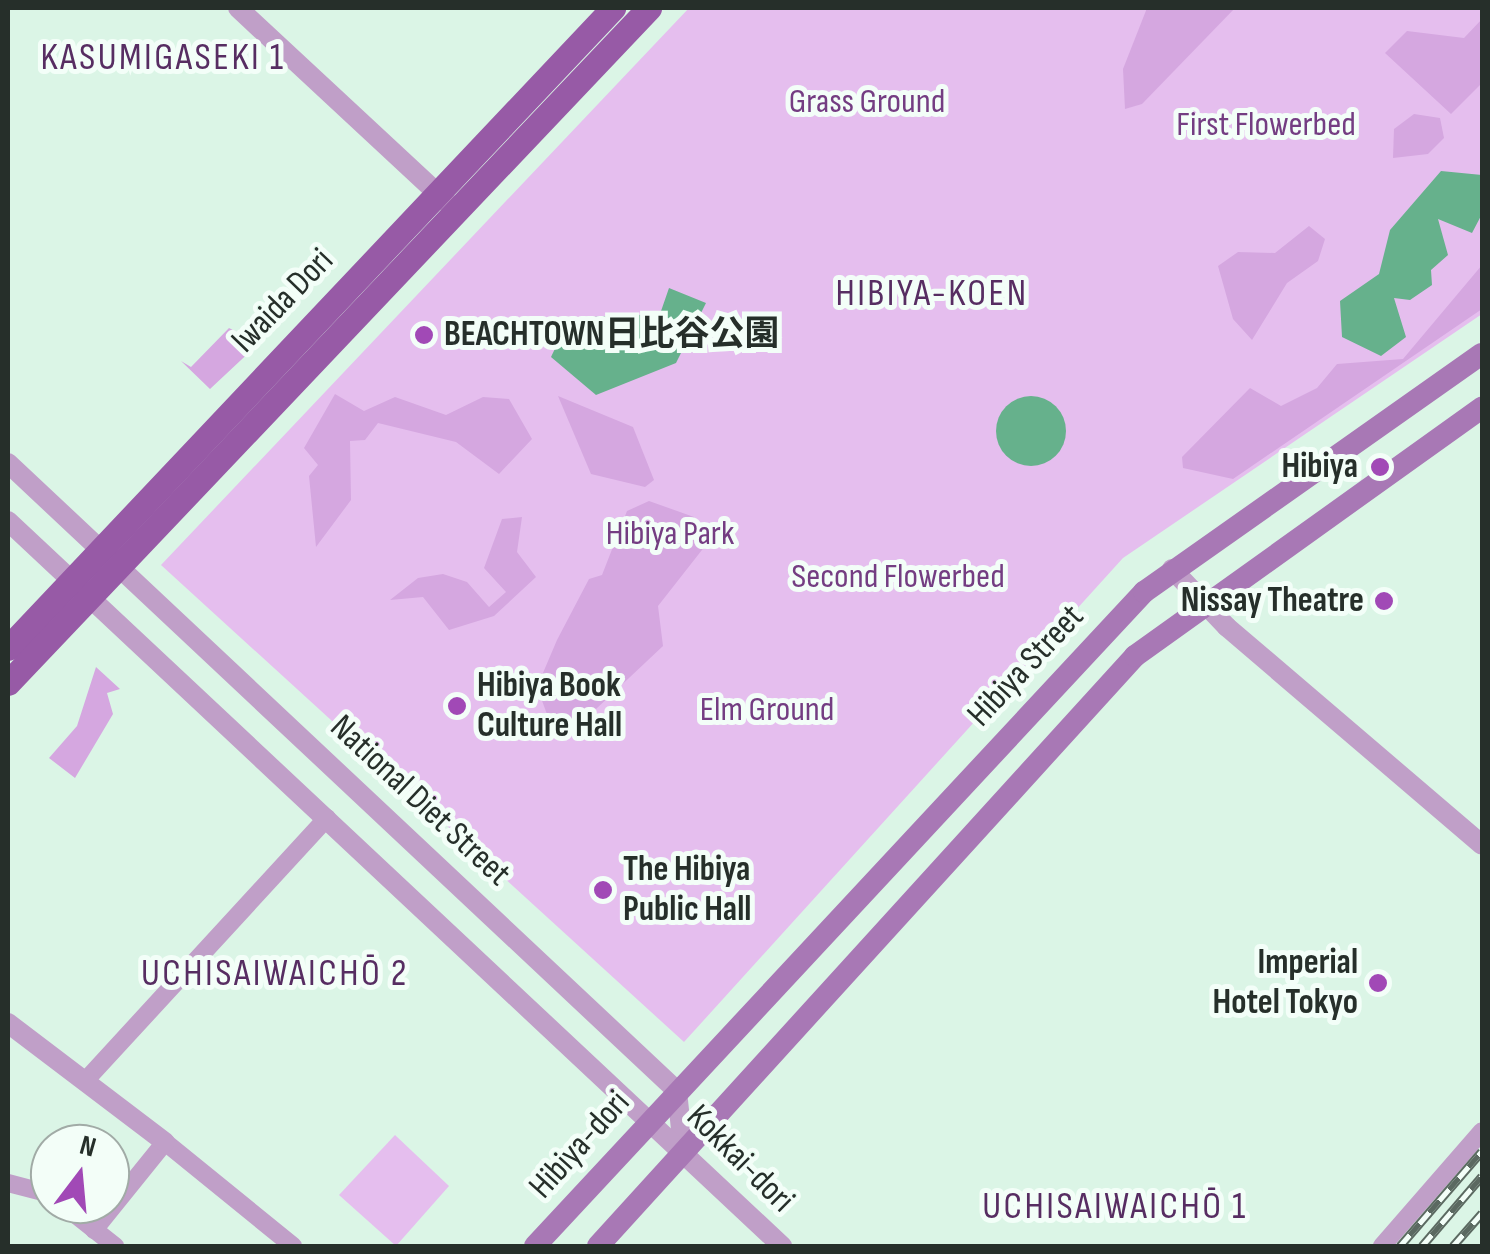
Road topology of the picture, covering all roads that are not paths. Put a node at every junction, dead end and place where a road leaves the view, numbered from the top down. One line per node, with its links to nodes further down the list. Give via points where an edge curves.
1 (238, 8): 4 (street)
2 (613, 8): 4 (main road, Iwaida Dori)
3 (649, 8): 5 (main road, Iwaida Dori)
4 (435, 193): 5 (street); 10 (main road, Iwaida Dori)
5 (457, 210): 10 (main road, Iwaida Dori)
6 (1482, 354): 11 (main road, Hibiya Street)
7 (1482, 408): 13 (main road, Hibiya Street)
8 (8, 463): 10 (street, National Diet Street)
9 (8, 521): 12 (street)
10 (106, 554): 12 (main road, Iwaida Dori); 20 (street, National Diet Street)
11 (1172, 568): 13 (street); 20 (main road, Hibiya Street)
12 (78, 586): 14 (main road, Iwaida Dori); 15 (main road); 16 (street)
13 (1202, 602): 17 (street); 24 (main road, Hibiya Street, via 1136,656)
14 (8, 648)
15 (8, 683)
16 (327, 818): 19 (street); 21 (street)
17 (1482, 844)
18 (8, 1023): 19 (street)
19 (86, 1080): 23 (street)
20 (677, 1091): 21 (main road, Hibiya-dori); 24 (street)
21 (652, 1118): 24 (street, Kokkai-dori); 29 (main road, Hibiya-dori)
22 (1482, 1131): 32 (street)
23 (165, 1142): 26 (street); 28 (street)
24 (683, 1148): 30 (main road); 31 (street, Kokkai-dori)
25 (87, 1224): 26 (street)
26 (94, 1230): 27 (street)
27 (115, 1246)
28 (293, 1246)
29 (535, 1246)
30 (598, 1246)
31 (782, 1246)
32 (1382, 1246)

